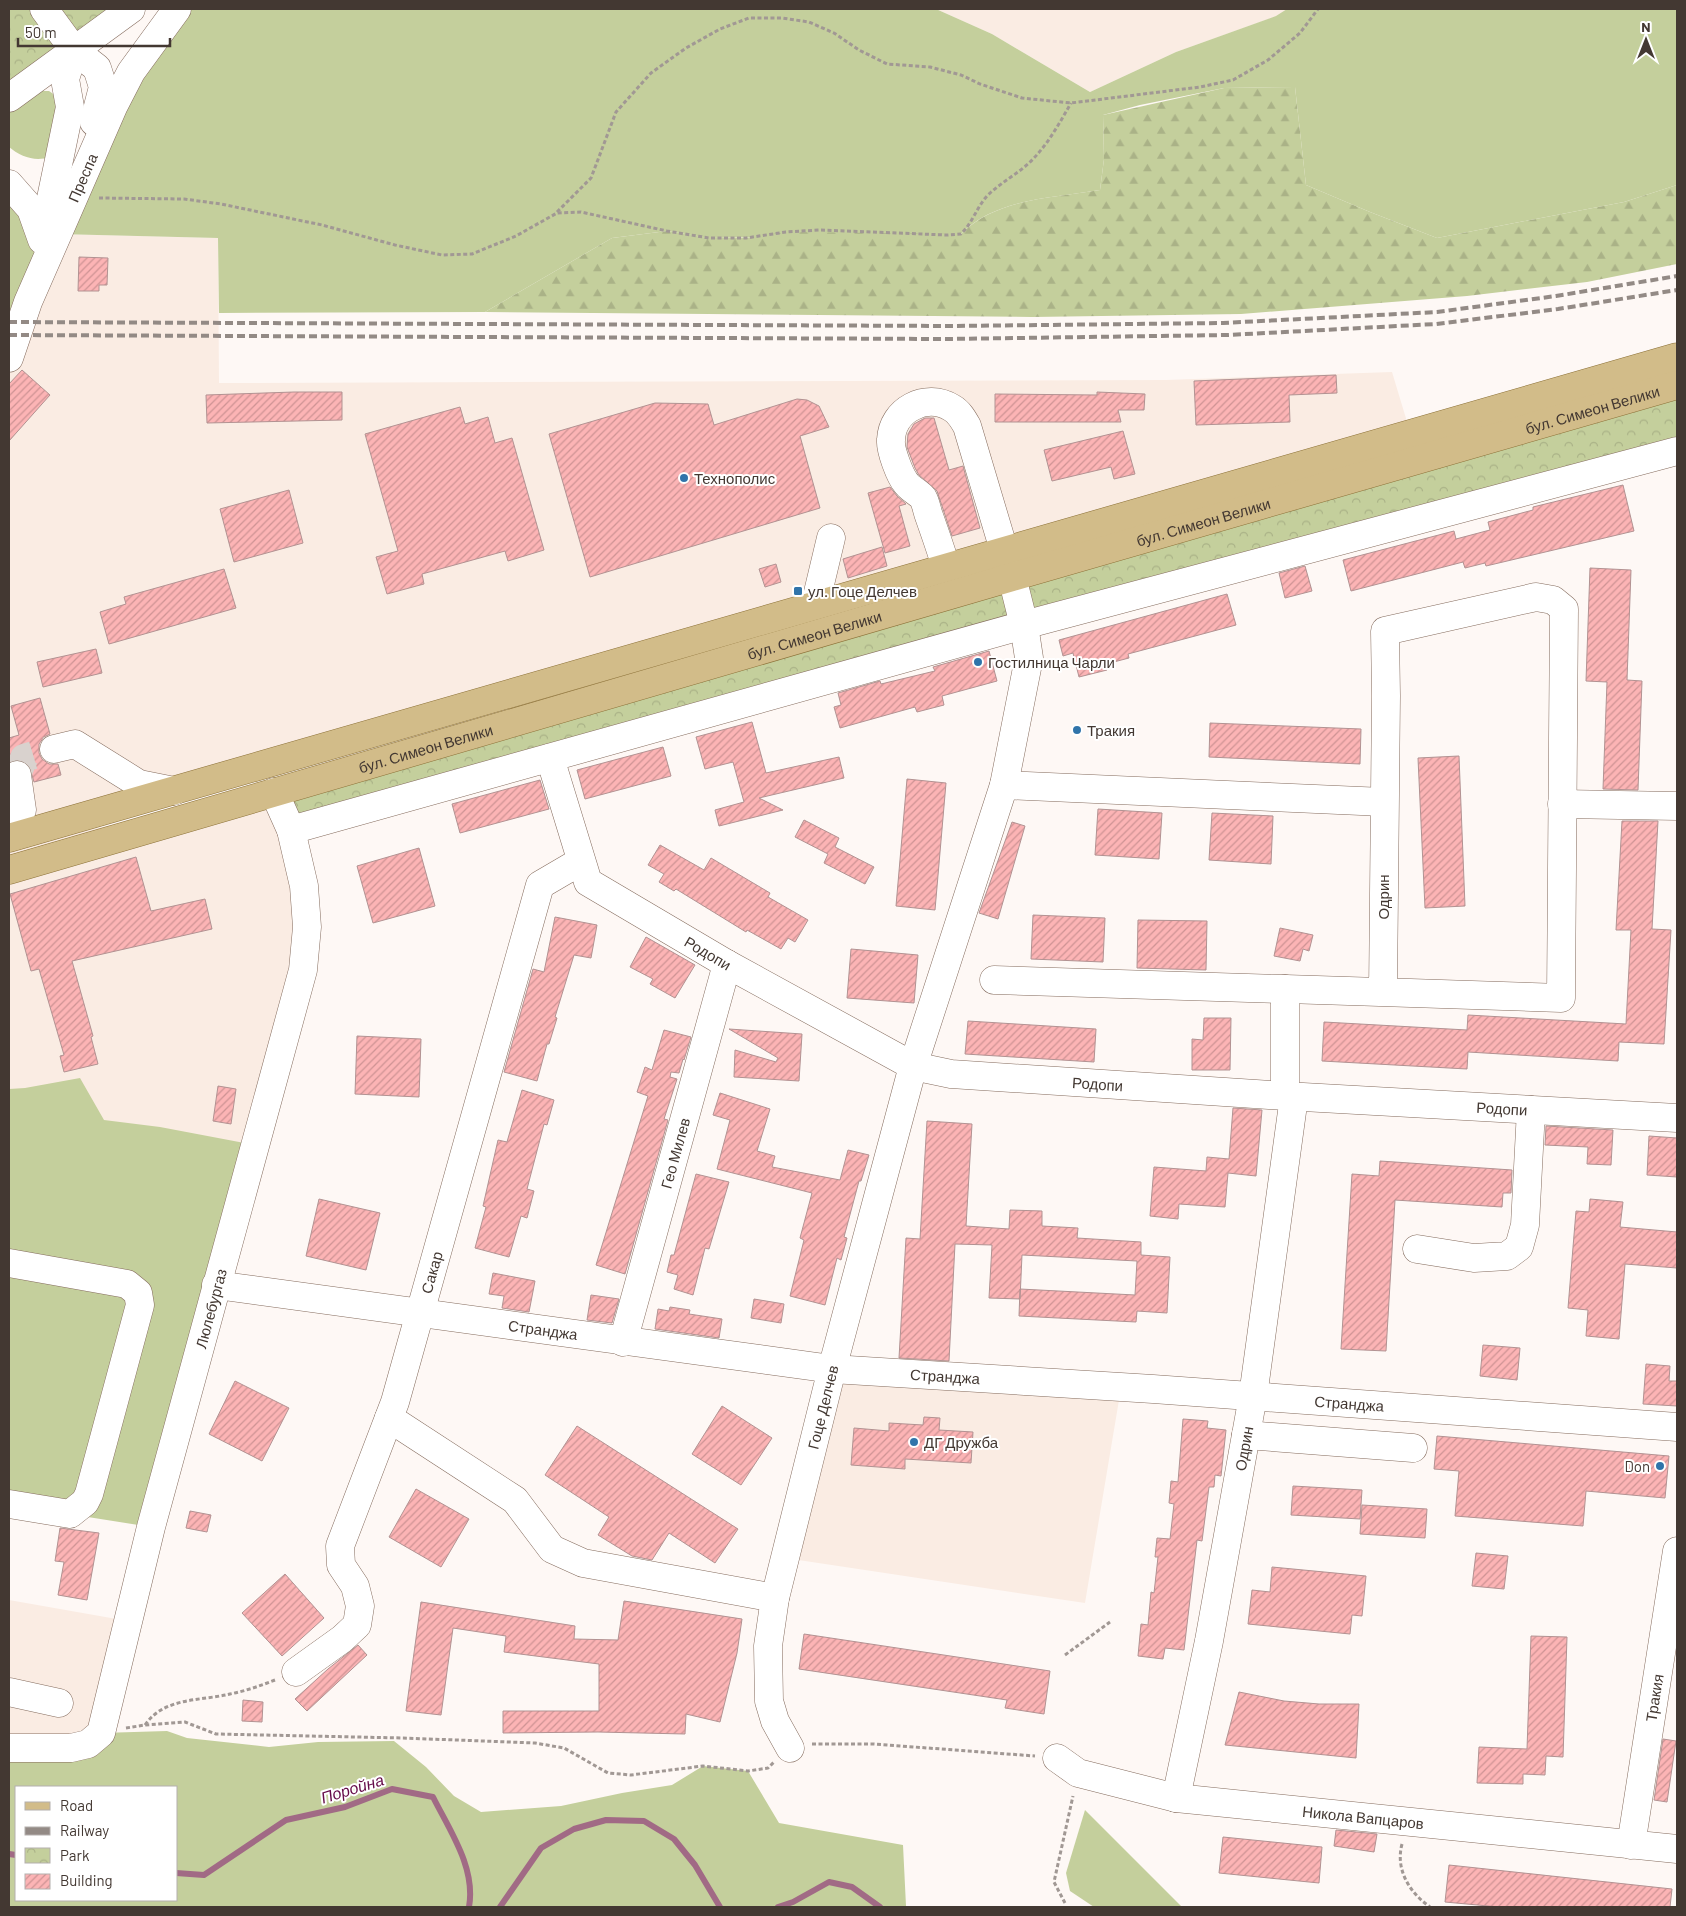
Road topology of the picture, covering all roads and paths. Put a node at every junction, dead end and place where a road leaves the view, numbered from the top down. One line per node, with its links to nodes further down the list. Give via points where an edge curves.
1 (44, 9): 5 (street)
2 (131, 9): 5 (street)
3 (177, 9): 9 (street, Преспа, via 131,72)
4 (1318, 9): 7 (path, via 1300,33 1268,60 1233,80)
5 (74, 50): 6 (street); 9 (street, via 97,68 103,87); 11 (street, via 65,79 70,107)
6 (9, 98)
7 (1071, 103): 10 (path, via 1046,144 1029,164 985,198 961,234 820,230 746,238 709,238 581,212); 10 (path, via 1022,98 930,67 887,64 809,22 749,18 720,29 686,48 651,73 616,112 591,178)
8 (9, 184): 11 (street)
9 (77, 188): 10 (path, via 123,199 184,199 221,204 442,254 472,254 516,236); 11 (street, Преспа)
10 (557, 213)
11 (50, 237): 13 (street, Преспа)
12 (1677, 357): 17 (main road, бул. Симеон Велики)
13 (9, 358)
14 (1677, 385): 19 (main road, бул. Симеон Велики)
15 (1677, 451): 21 (street)
16 (831, 538): 20 (street)
17 (1004, 550): 18 (main road, бул. Симеон Велики); 18 (street, Гоце Делчев, via 967,426 961,416 941,403 916,405 898,417 893,427 892,450 904,482 923,499); 19 (street, Гоце Делчев)
18 (946, 567): 20 (main road, бул. Симеон Велики)
19 (1012, 576): 21 (street, Гоце Делчев); 27 (main road, бул. Симеон Велики)
20 (815, 605): 26 (main road, бул. Симеон Велики)
21 (1024, 625): 23 (street); 25 (street, Гоце Делчев, via 1029,658)
22 (54, 749): 26 (street, via 75,744 139,784)
23 (550, 758): 31 (street); 34 (street, Родопи)
24 (16, 774): 32 (street, via 22,810)
25 (1004, 785): 28 (street); 40 (street, Гоце Делчев)
26 (174, 790): 33 (main road, бул. Симеон Велики)
27 (274, 792): 31 (street, Люлебургаз); 35 (main road, бул. Симеон Велики)
28 (1384, 802): 29 (street, Одрин, via 1385,631 1536,597 1552,600 1564,610); 39 (street, Одрин)
29 (1562, 804): 30 (street); 39 (street, via 1561,998)
30 (1677, 806)
31 (291, 830): 46 (street, Люлебургаз, via 304,886 307,918 303,970)
32 (9, 831)
33 (9, 838)
34 (581, 861): 36 (street, Родопи, via 588,882); 47 (street, Сакар, via 540,885)
35 (9, 870)
36 (727, 964): 40 (street, Родопи); 48 (street, Гео Милев)
37 (994, 980): 38 (street)
38 (1285, 989): 39 (street); 41 (street, Одрин)
39 (1383, 992)
40 (913, 1066): 41 (street, Родопи, via 951,1074); 49 (street, Гоце Делчев)
41 (1290, 1096): 42 (street, Родопи); 50 (street, Одрин)
42 (1531, 1110): 43 (street, Родопи); 44 (street, via 1525,1225 1518,1247 1507,1256 1474,1258)
43 (1677, 1118)
44 (1417, 1249)
45 (9, 1263): 55 (street, via 127,1284 138,1293 140,1305 101,1455 85,1502 70,1514)
46 (216, 1285): 47 (street, Странджа); 64 (street, Люлебургаз, via 151,1527)
47 (422, 1314): 48 (street, Странджа); 51 (street, Сакар)
48 (623, 1342): 49 (street, Странджа)
49 (832, 1369): 50 (street, Странджа); 57 (street, Гоце Делчев)
50 (1253, 1396): 52 (street, Странджа); 53 (street, Одрин)
51 (389, 1418): 57 (street, via 515,1500 552,1549 583,1563); 60 (street, Сакар, via 340,1546 341,1565 355,1586 360,1606 356,1625)
52 (1677, 1427)
53 (1246, 1434): 54 (street); 68 (street, Одрин, via 1209,1641)
54 (1413, 1448)
55 (9, 1504)
56 (1677, 1551): 70 (street, Тракия)
57 (776, 1598): 66 (street, Гоце Делчев, via 768,1646 769,1701 775,1721)
58 (1110, 1622): 59 (path)
59 (1065, 1655)
60 (296, 1672): 63 (path, via 230,1695 178,1702 152,1715)
61 (9, 1692): 62 (street)
62 (59, 1703)
63 (145, 1725): 64 (path); 66 (path, via 184,1722 216,1734 535,1743 564,1748 608,1773 631,1774 703,1766 748,1771 768,1768)
64 (101, 1734): 65 (street, via 88,1744 71,1748)
65 (9, 1748)
66 (790, 1748): 67 (path, via 803,1744 874,1744)
67 (1067, 1765): 68 (street, Никола Вапцаров); 72 (path, via 1054,1882)
68 (1176, 1798): 69 (street, Никола Вапцаров)
69 (1408, 1822): 70 (street, Никола Вапцаров); 73 (path, via 1399,1855 1405,1881)
70 (1631, 1845): 71 (street, Никола Вапцаров)
71 (1677, 1849)
72 (1065, 1903)
73 (1430, 1907)

